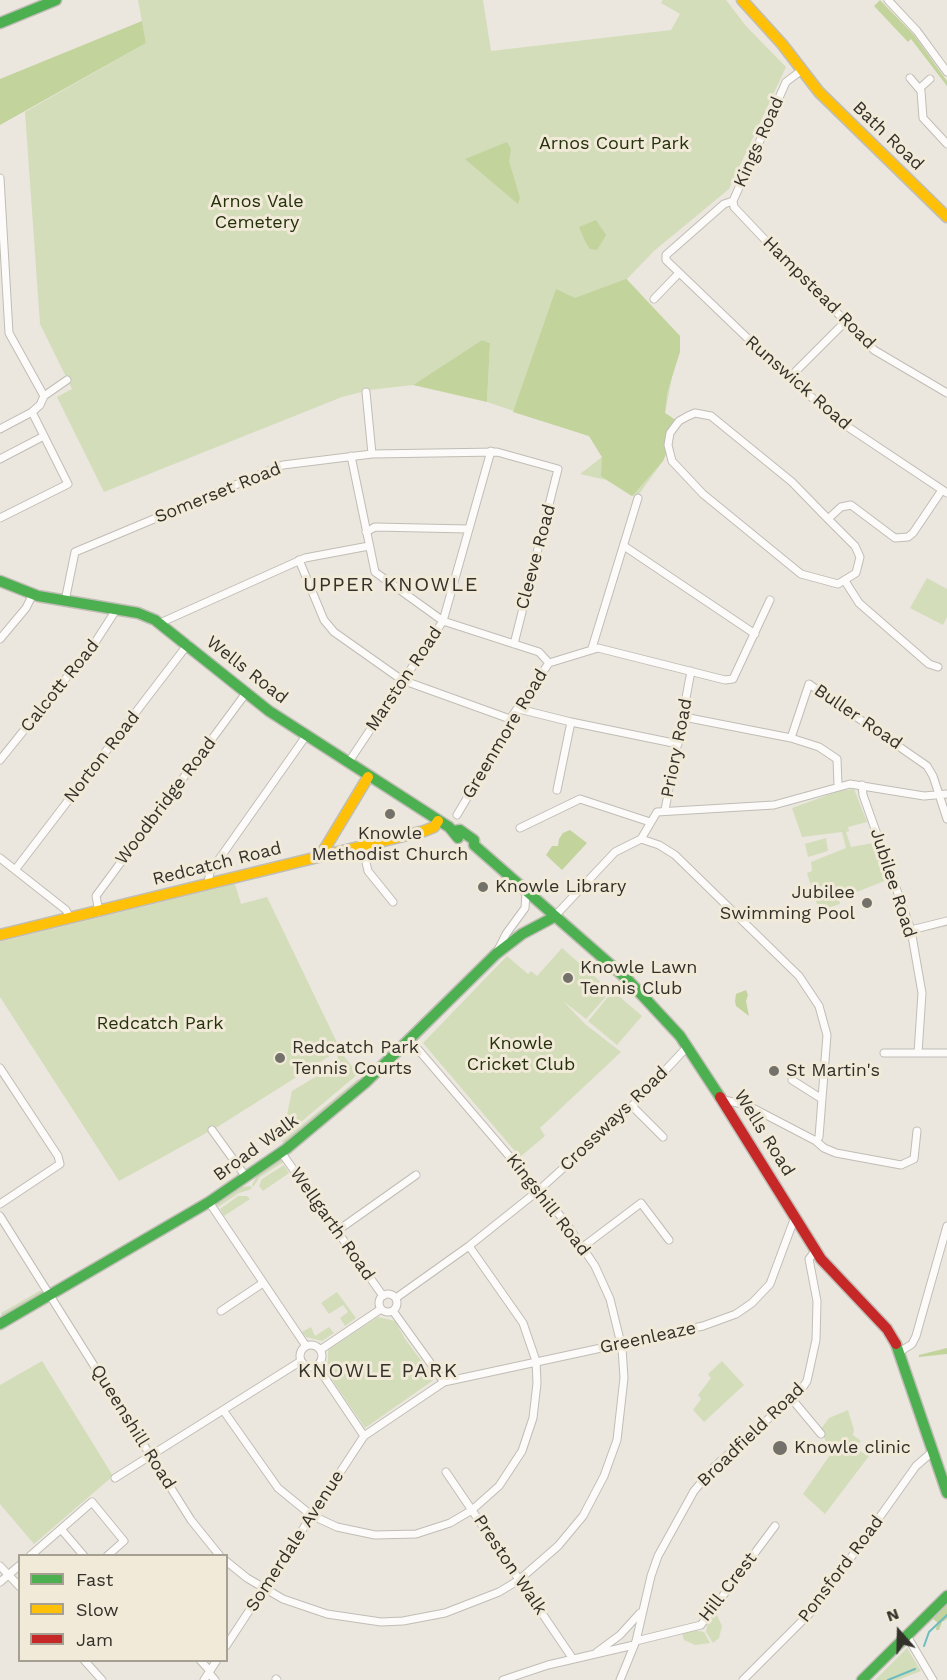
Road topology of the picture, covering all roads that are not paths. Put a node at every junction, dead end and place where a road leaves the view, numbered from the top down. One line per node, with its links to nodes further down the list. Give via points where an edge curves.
1 (56, 0): 4 (main road)
2 (742, 0): 6 (main road, Bath Road, via 782,44)
3 (888, 0): 5 (street)
4 (0, 23)
5 (947, 72)
6 (802, 75): 12 (street, Kings Road, via 786,82); 13 (main road, Bath Road)
7 (910, 78): 9 (street)
8 (930, 79): 9 (street)
9 (920, 88): 10 (street, via 923,118)
10 (947, 144)
11 (0, 178): 17 (street)
12 (733, 201): 14 (street, Kings Road, via 724,204); 18 (street, Hampstead Road, via 734,207)
13 (947, 217)
14 (666, 255): 15 (street, Runswick Road)
15 (679, 273): 16 (street); 19 (street, Runswick Road)
16 (654, 299)
17 (4, 305): 23 (street, via 9,333)
18 (846, 321): 19 (street); 22 (street, Hampstead Road, via 874,350)
19 (789, 378): 32 (street, Runswick Road, via 842,423)
20 (67, 380): 23 (street)
21 (366, 392): 28 (street)
22 (947, 393)
23 (44, 396): 24 (street)
24 (29, 414): 25 (street); 26 (street)
25 (0, 429)
26 (44, 436): 30 (street); 34 (street, via 68,484)
27 (491, 451): 28 (street, Somerset Road); 31 (street, Somerset Road); 36 (street, Marston Road)
28 (372, 454): 29 (street, Somerset Road)
29 (351, 456): 37 (street); 45 (street, Somerset Road, via 283,465 75,552)
30 (0, 459)
31 (558, 469): 52 (street, Cleeve Road)
32 (945, 491): 35 (street, via 908,537 895,537 851,505 841,507)
33 (638, 498): 39 (street)
34 (0, 518)
35 (828, 519): 42 (street, via 860,556 856,573); 42 (street, via 792,482 716,418 704,414 688,416 670,433 672,461 703,494 801,574 830,583)
36 (468, 529): 37 (street, via 375,527); 47 (street, Marston Road)
37 (366, 532): 38 (street)
38 (369, 546): 40 (street); 47 (street, via 375,572)
39 (624, 546): 49 (street); 53 (street)
40 (299, 560): 48 (street); 57 (street, via 328,627)
41 (0, 581): 43 (main road, Wells Road)
42 (845, 581): 55 (street, via 859,603 929,664)
43 (33, 594): 45 (main road, Wells Road); 50 (street)
44 (770, 600): 49 (street)
45 (65, 601): 46 (main road, Wells Road)
46 (117, 610): 48 (main road, Wells Road, via 138,613); 66 (street, Calcott Road)
47 (443, 621): 52 (street); 57 (street, Marston Road)
48 (160, 623): 51 (main road, Wells Road)
49 (755, 634): 56 (street, via 736,676 725,680)
50 (0, 639)
51 (188, 644): 58 (main road, Wells Road); 85 (street, Norton Road)
52 (513, 644): 54 (street, via 539,652)
53 (592, 648): 54 (street, Greenmore Road); 56 (street)
54 (549, 663): 59 (street, Greenmore Road)
55 (938, 667)
56 (691, 671): 60 (street, Priory Road)
57 (402, 680): 61 (street); 67 (street, Marston Road)
58 (246, 693): 63 (main road, Wells Road); 89 (street, Woodbridge Road, via 96,896)
59 (519, 709): 61 (street, Greenmore Road); 62 (street)
60 (684, 717): 64 (street); 65 (street, Priory Road)
61 (510, 719): 74 (street, Greenmore Road)
62 (571, 722): 65 (street); 71 (street)
63 (306, 736): 67 (main road, Wells Road); 86 (street, via 210,872)
64 (791, 738): 69 (street, via 835,756); 72 (street, Buller Road, via 809,684 917,758)
65 (678, 744): 73 (street, Priory Road)
66 (0, 760)
67 (348, 763): 68 (main road, Wells Road)
68 (368, 777): 76 (main road, Wells Road); 80 (main road)
69 (838, 785): 70 (street); 73 (street, via 774,806)
70 (862, 785): 72 (street); 93 (street, Jubilee Road)
71 (557, 790)
72 (943, 795): 75 (street)
73 (665, 810): 77 (street, Priory Road, via 657,812)
74 (457, 815)
75 (947, 819)
76 (438, 820): 81 (main road, Redcatch Road, via 434,827 424,831); 87 (main road, Wells Road, via 465,843 474,845)
77 (650, 822): 78 (street, via 580,799); 79 (street, Priory Road)
78 (520, 828)
79 (641, 839): 90 (street, via 615,852); 103 (street, via 675,855 800,976 819,1006 827,1035)
80 (327, 842): 82 (main road); 83 (main road)
81 (362, 845): 82 (main road, Redcatch Road); 88 (street, via 368,871)
82 (336, 851): 83 (main road, Redcatch Road)
83 (321, 855): 86 (main road, Redcatch Road)
84 (0, 858): 85 (street)
85 (15, 870): 91 (street, via 66,910)
86 (208, 884): 89 (main road, Redcatch Road)
87 (526, 891): 90 (main road, Wells Road); 95 (street, Broad Walk, via 525,908)
88 (393, 902)
89 (99, 912): 91 (main road, Redcatch Road)
90 (554, 917): 95 (main road, Broad Walk); 97 (main road, Wells Road, via 645,997)
91 (70, 918): 94 (main road, Redcatch Road)
92 (947, 921): 93 (street)
93 (911, 930): 99 (street, Jubilee Road, via 922,993)
94 (0, 935)
95 (496, 954): 96 (main road, Broad Walk)
96 (410, 1040): 110 (main road, Broad Walk); 113 (street, Kingshill Road)
97 (688, 1046): 104 (main road, Wells Road); 105 (street, Crossways Road)
98 (884, 1053): 99 (street)
99 (918, 1053): 100 (street)
100 (947, 1053)
101 (0, 1068): 115 (street, via 60,1164)
102 (792, 1080): 103 (street)
103 (822, 1099): 109 (street)
104 (723, 1100): 109 (street, via 747,1105); 117 (main road, Wells Road)
105 (632, 1106): 108 (street); 113 (street, Crossways Road)
106 (212, 1130): 112 (street)
107 (917, 1131): 109 (street, via 914,1159 901,1165 836,1153)
108 (663, 1137)
109 (816, 1141)
110 (281, 1152): 112 (main road, Broad Walk); 119 (street, Wellgarth Road)
111 (416, 1175): 119 (street)
112 (246, 1177): 114 (main road, Broad Walk)
113 (538, 1190): 121 (street, Crossways Road); 122 (street, Kingshill Road)
114 (209, 1202): 124 (street); 125 (main road, Broad Walk)
115 (0, 1204)
116 (0, 1216): 125 (street, Queenshill Road)
117 (795, 1217): 123 (main road, Wells Road); 132 (street, Greenleaze, via 770,1284 752,1303 736,1314 703,1326)
118 (947, 1226): 135 (street, via 912,1344)
119 (337, 1231): 126 (street, Wellgarth Road)
120 (669, 1240): 122 (street, via 641,1203)
121 (469, 1246): 127 (street, Crossways Road); 137 (street, via 523,1323)
122 (584, 1246): 132 (street, Kingshill Road, via 610,1299)
123 (815, 1251): 135 (main road, Wells Road, via 887,1329); 140 (street, Broadfield Road, via 809,1260 817,1301 816,1340 807,1381)
124 (263, 1283): 129 (street); 133 (street)
125 (50, 1295): 131 (main road, Broad Walk); 145 (street, Queenshill Road)
126 (383, 1296): 127 (street); 128 (street)
127 (396, 1298): 130 (street)
128 (381, 1309): 130 (street); 134 (street)
129 (220, 1311)
130 (393, 1311): 139 (street)
131 (0, 1324)
132 (621, 1344): 137 (street, Greenleaze); 161 (street, Kingshill Road, via 622,1412 604,1476 572,1530)
133 (306, 1346): 134 (street, via 314,1345); 136 (street)
134 (320, 1350): 138 (street, via 322,1356)
135 (901, 1352): 144 (main road, Wells Road)
136 (301, 1361): 138 (street, via 308,1367); 141 (street)
137 (536, 1361): 139 (street, Greenleaze); 149 (street, via 537,1396 526,1442 508,1476)
138 (317, 1366): 143 (street)
139 (444, 1382): 143 (street)
140 (791, 1398): 142 (street); 166 (street, Broadfield Road, via 694,1491 658,1556)
141 (223, 1410): 145 (street); 150 (street, via 278,1488)
142 (821, 1434)
143 (364, 1436): 150 (street, Somerdale Avenue)
144 (932, 1452): 148 (main road, Wells Road); 179 (street, Ponsford Road, via 916,1466 815,1608)
145 (151, 1456): 147 (street); 156 (street, Queenshill Road, via 190,1520)
146 (446, 1472): 149 (street, Preston Walk)
147 (115, 1478)
148 (947, 1493)
149 (472, 1510): 150 (street, via 434,1529 396,1536 356,1533); 161 (street, Preston Walk)
150 (311, 1515): 164 (street, Somerdale Avenue)
151 (775, 1526): 169 (street, Hill Crest, via 701,1625)
152 (61, 1529): 153 (street); 154 (street); 155 (street, via 92,1502 124,1541)
153 (32, 1554)
154 (82, 1554)
155 (109, 1554)
156 (218, 1554)
157 (228, 1562): 164 (street)
158 (0, 1566): 160 (street)
159 (18, 1567): 160 (street)
160 (8, 1575): 162 (street); 163 (street)
161 (519, 1580): 164 (street, via 482,1601 445,1614 403,1621 358,1620 327,1614); 171 (street, Preston Walk)
162 (0, 1582)
163 (18, 1585)
164 (264, 1589): 168 (street, Somerdale Avenue)
165 (947, 1595): 167 (main road)
166 (642, 1610): 169 (street, Broadfield Road); 170 (street, Broadfield Road, via 620,1635)
167 (907, 1636): 180 (main road); 181 (street)
168 (228, 1643)
169 (635, 1643): 170 (street, Hill Crest); 178 (street, Broadfield Road)
170 (593, 1655): 171 (street, Hill Crest)
171 (573, 1659): 177 (street, Hill Crest)
172 (86, 1662): 175 (street)
173 (216, 1662): 174 (street)
174 (208, 1675): 176 (street)
175 (102, 1680)
176 (215, 1680)
177 (503, 1680)
178 (620, 1680)
179 (742, 1680)
180 (862, 1680)
181 (933, 1680)

